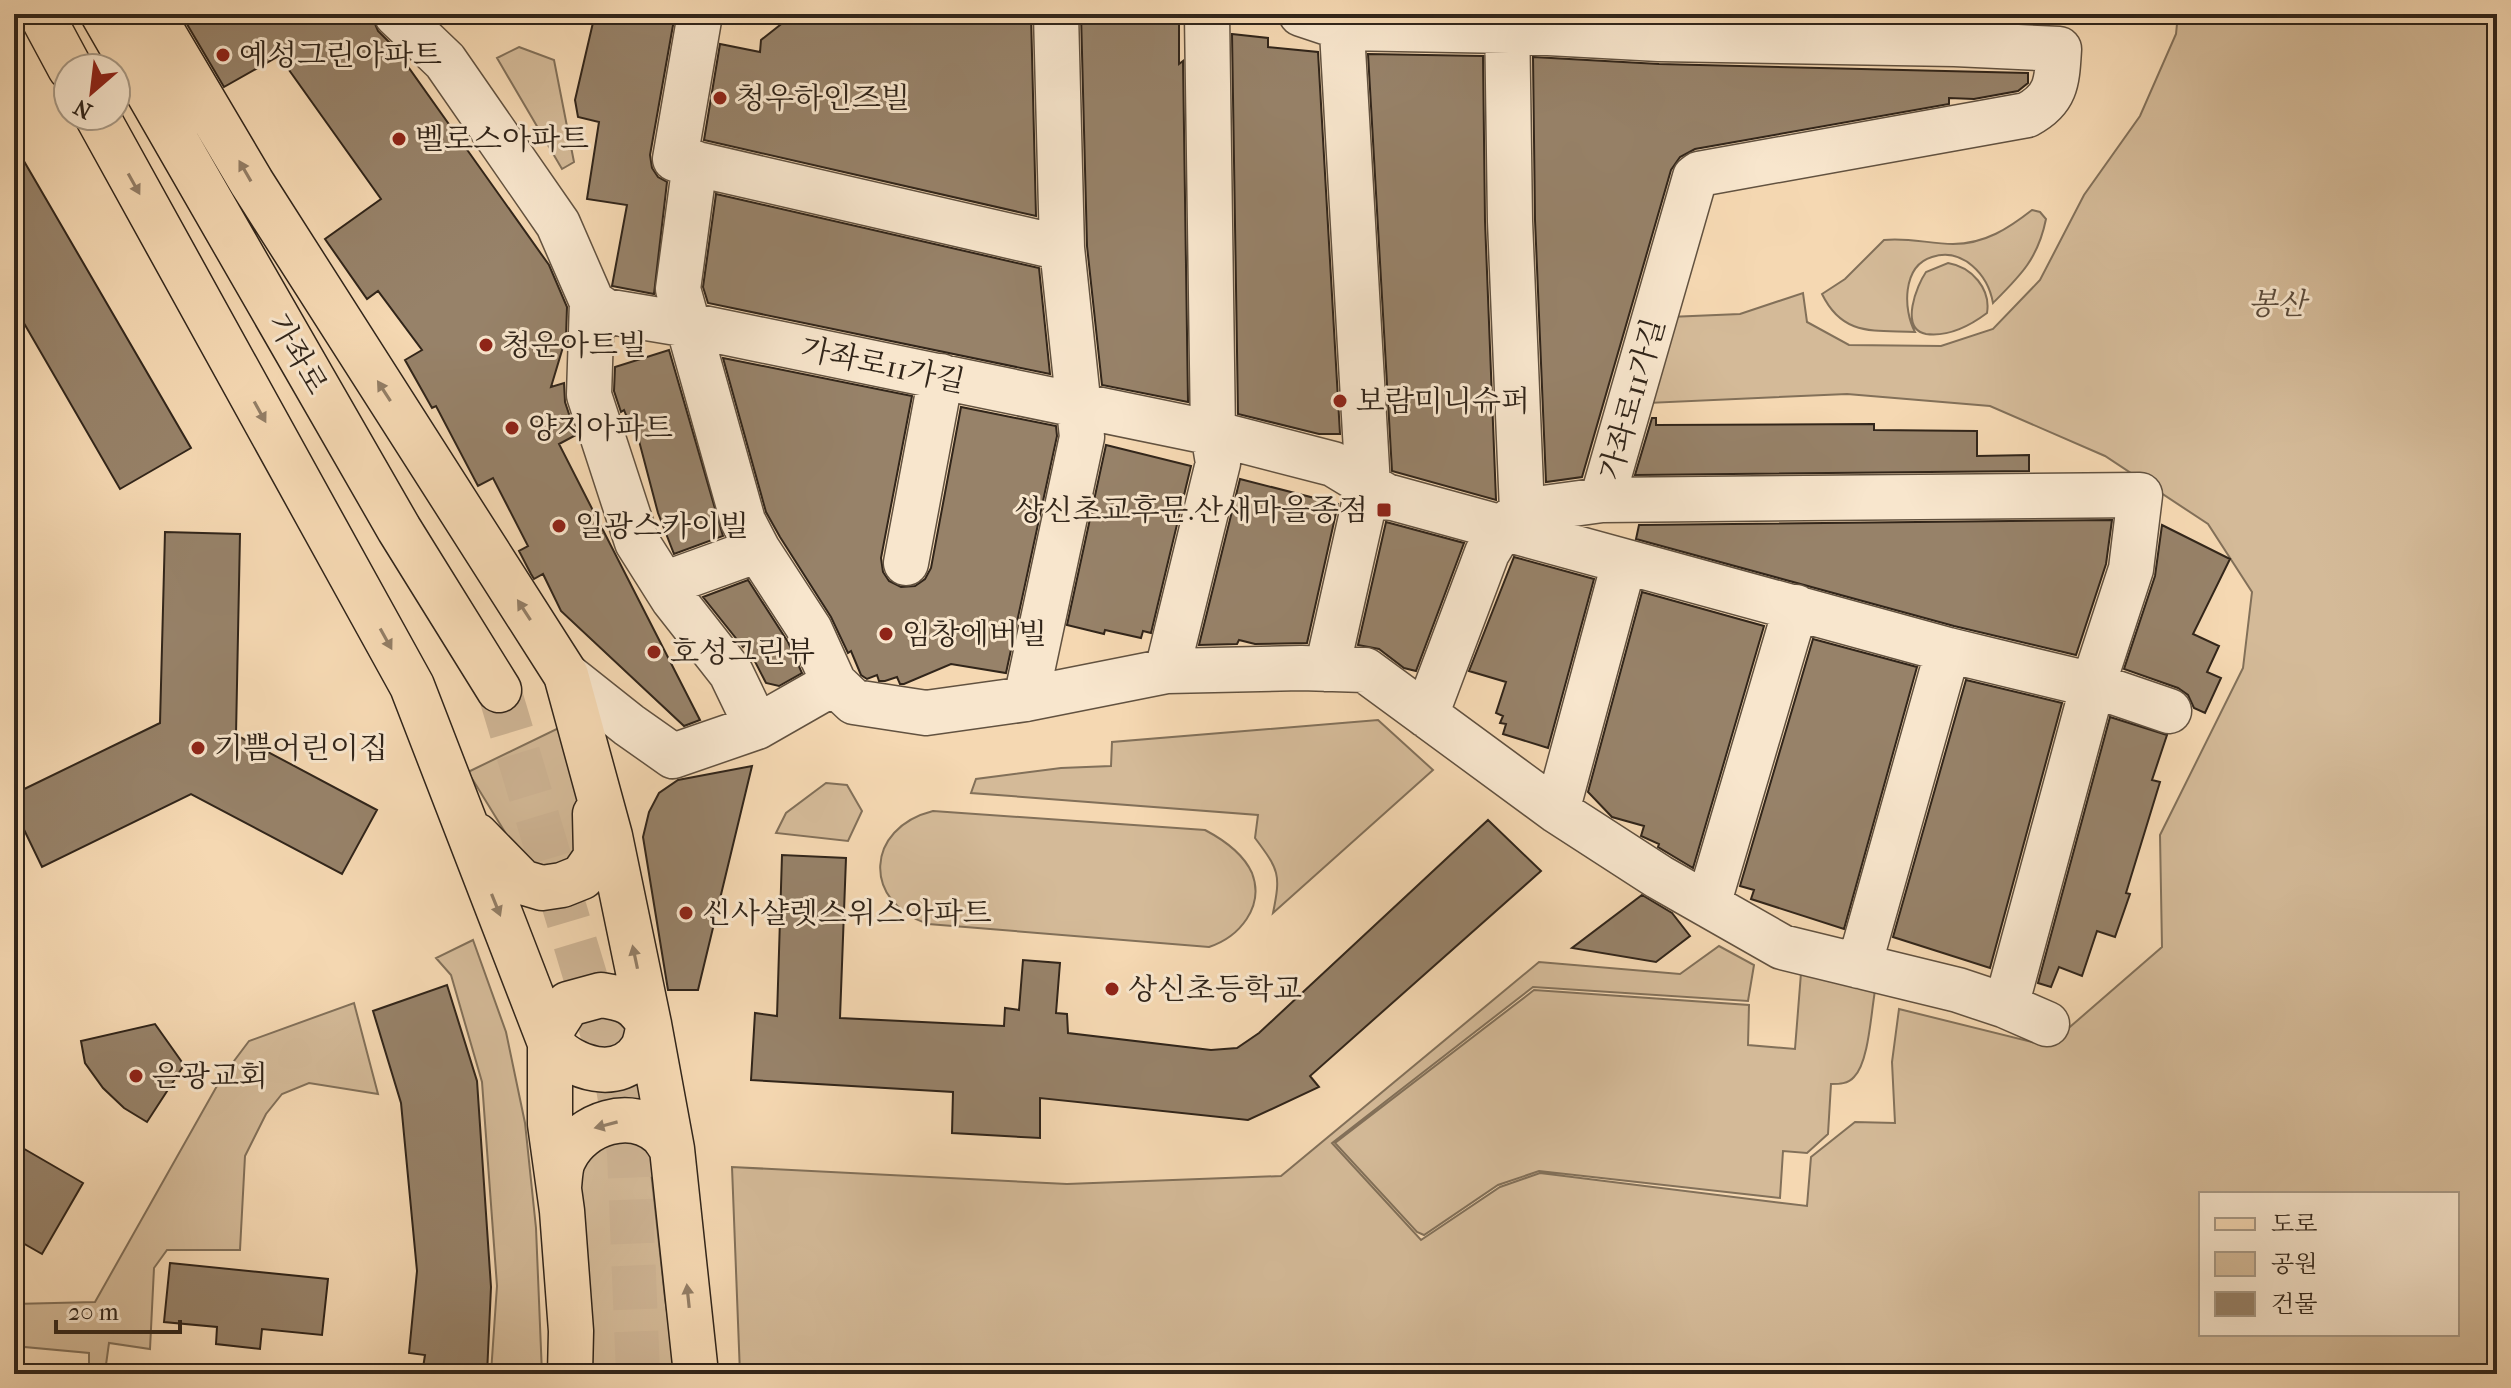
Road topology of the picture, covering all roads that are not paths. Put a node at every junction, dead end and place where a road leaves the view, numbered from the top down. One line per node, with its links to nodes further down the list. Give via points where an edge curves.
1 (41, 14): 14 (main road)
2 (103, 14): 36 (main road, 가좌로, via 399,529)
3 (152, 14): 34 (main road, one-way to 3, via 252,183)
4 (396, 14): 18 (street, via 445,61 558,224)
5 (700, 14): 16 (street)
6 (1056, 14): 17 (street)
7 (1207, 14): 22 (street)
8 (1301, 14): 9 (street)
9 (1342, 21): 10 (street); 23 (street)
10 (1508, 22): 11 (street); 25 (street)
11 (1659, 26): 12 (street)
12 (1798, 27): 13 (street)
13 (1957, 29): 24 (street, 가좌로11가길, via 2059,49 2050,97 2027,115 1695,177)
14 (61, 52)
15 (106, 132): 43 (main road, one-way to 43, via 412,686)
16 (685, 161): 17 (street); 19 (street, via 678,289)
17 (1062, 248): 21 (street)
18 (592, 302): 19 (street, 가좌로11가길, via 605,311); 29 (street, via 589,395 637,542)
19 (689, 325): 20 (street, 가좌로11가길); 26 (street, via 743,521)
20 (941, 376): 21 (street, 가좌로11가길); 27 (street)
21 (1078, 406): 22 (street, 가좌로11가길); 38 (street, via 1082,437)
22 (1213, 433): 23 (street, 가좌로11가길, via 1333,464); 33 (street, via 1218,463)
23 (1368, 486): 25 (street, 가좌로11가길, via 1386,496); 32 (street)
24 (1602, 500): 25 (street); 35 (street, 가좌로11가길, via 2140,495 2131,569)
25 (1512, 519): 28 (street, 가좌로11가길); 40 (street, via 1487,553)
26 (758, 550): 29 (street); 37 (street)
27 (906, 563)
28 (1624, 563): 30 (street, 가좌로11가길); 44 (street)
29 (664, 584): 41 (street, via 731,673)
30 (1796, 607): 31 (street, 가좌로11가길); 45 (street)
31 (1948, 650): 35 (street, 가좌로11가길); 46 (street)
32 (1327, 669): 33 (street); 40 (street, via 1365,670)
33 (1167, 671): 38 (street)
34 (566, 675): 41 (street, via 673,756); 42 (main road)
35 (2093, 685): 39 (street, 가좌로11가길); 47 (street, 가좌로11가길)
36 (499, 690)
37 (844, 692): 38 (street, via 926,713); 41 (street)
38 (1026, 699)
39 (2169, 711)
40 (1426, 715): 44 (street)
41 (757, 727)
42 (593, 772): 43 (main road, via 596,857 582,877 562,885 542,888 522,882 481,842); 48 (main road, one-way to 42)
43 (455, 802): 50 (main road, one-way to 50)
44 (1557, 811): 45 (street)
45 (1708, 905): 46 (street, via 1782,947)
46 (1859, 966): 47 (street)
47 (2006, 1006): 49 (street)
48 (649, 1024): 50 (main road, via 643,1048 618,1068 588,1068 560,1055); 50 (main road, via 638,1006 601,995 568,1004); 51 (main road)
49 (2047, 1024)
50 (550, 1043): 52 (main road, via 550,1124)
51 (672, 1149): 52 (main road, one-way to 52, via 660,1133 636,1120 603,1122 580,1136 564,1158); 54 (main road, one-way to 51)
52 (559, 1187): 53 (main road)
53 (570, 1374)
54 (696, 1374)

